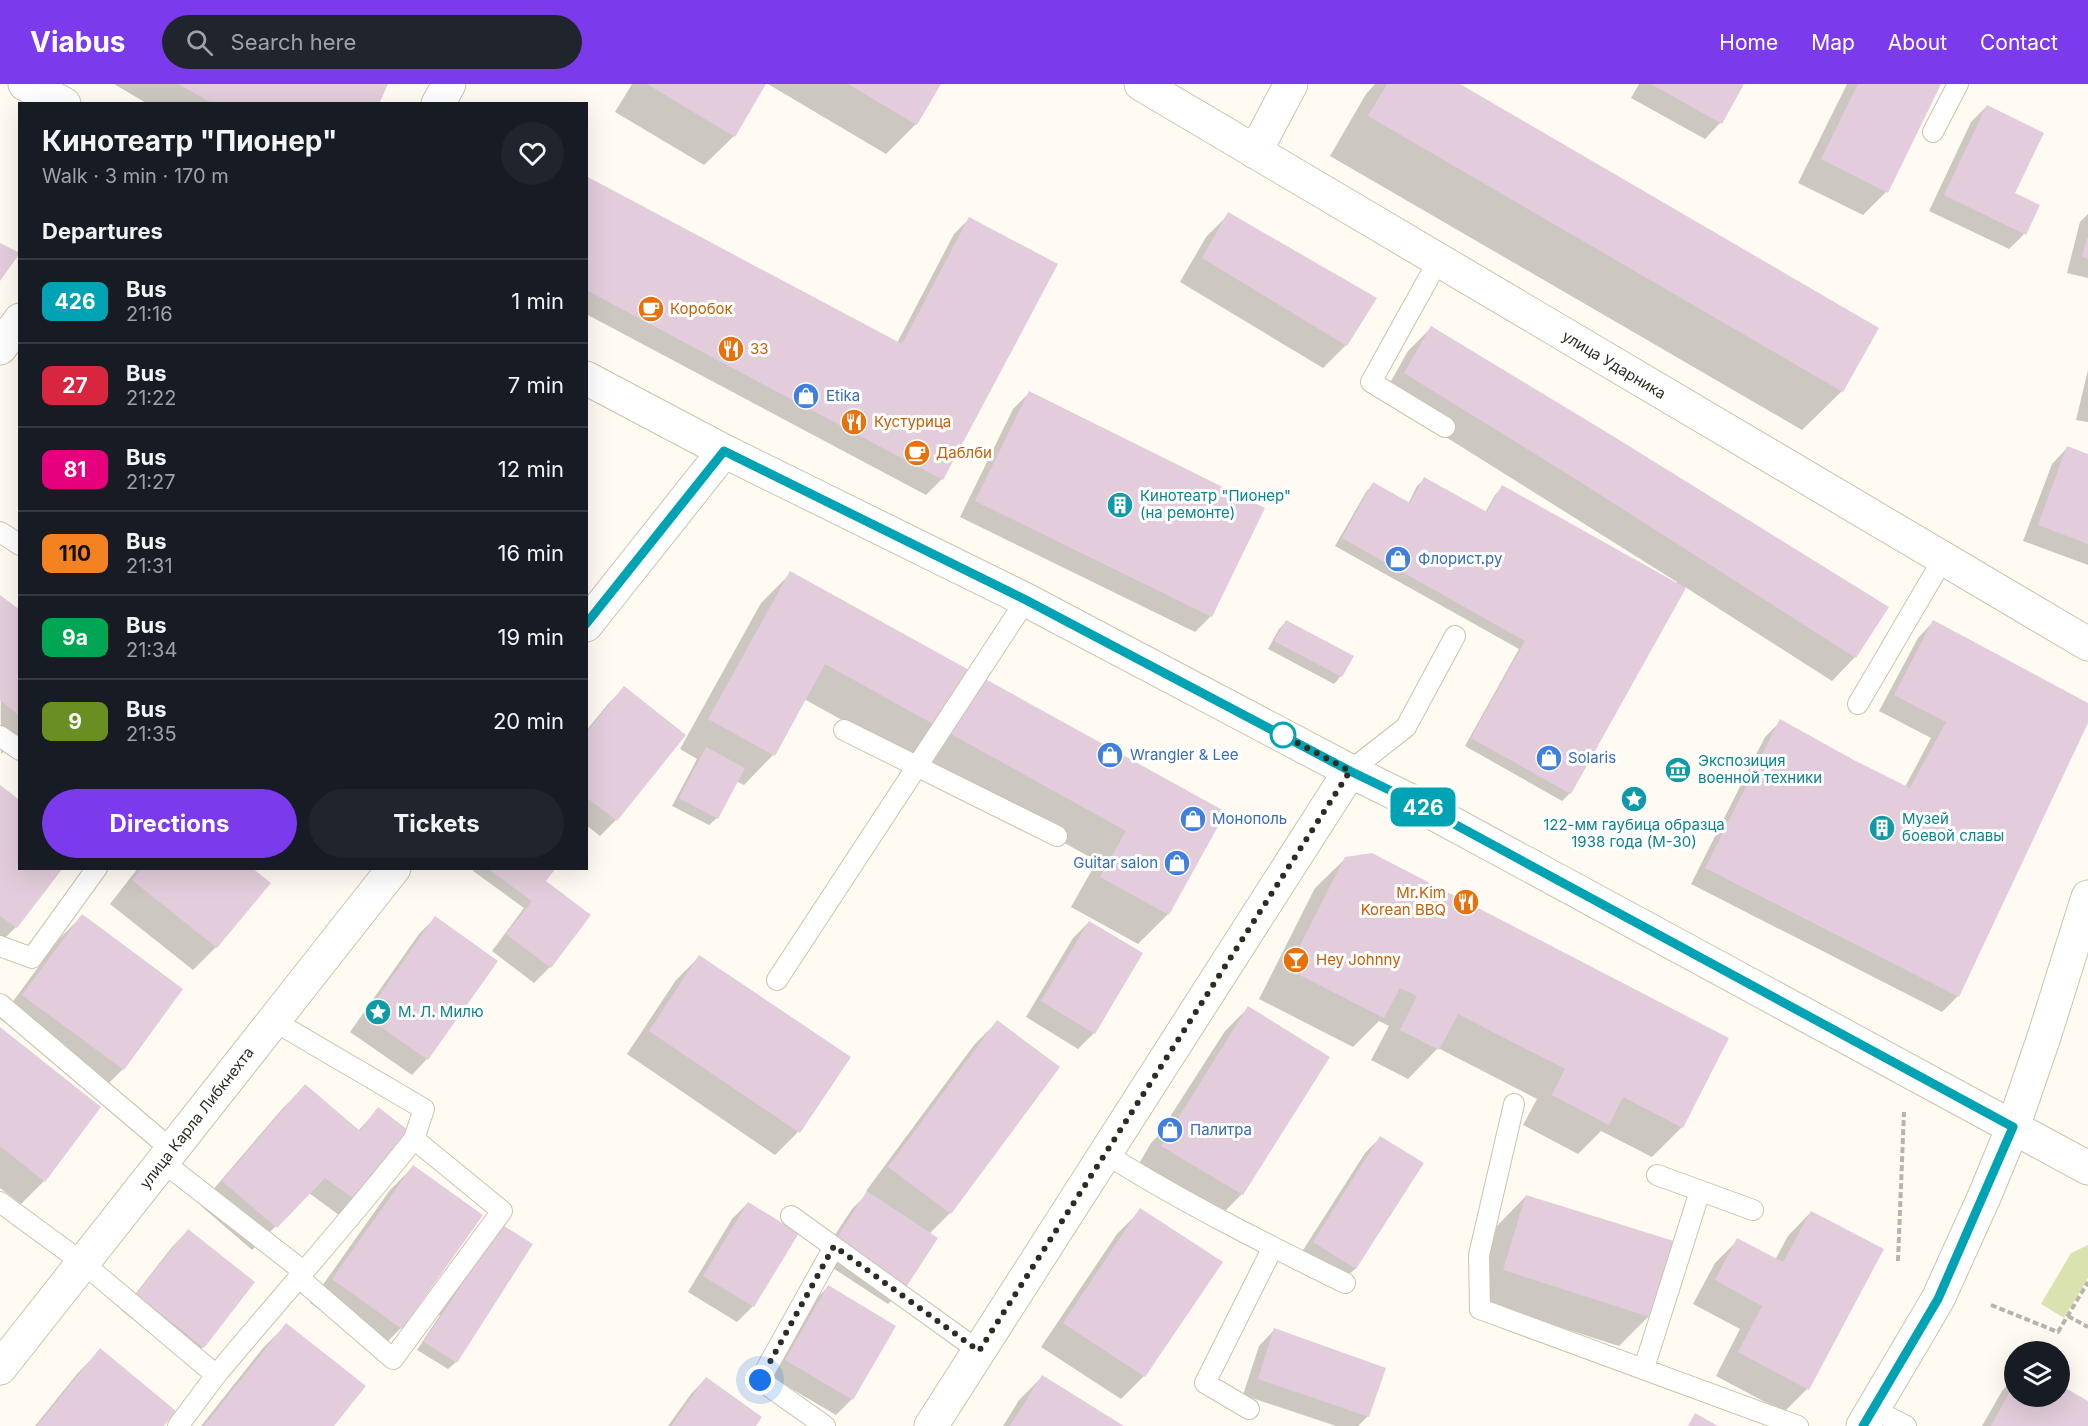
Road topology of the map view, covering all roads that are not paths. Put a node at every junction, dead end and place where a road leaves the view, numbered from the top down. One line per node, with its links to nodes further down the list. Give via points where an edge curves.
1 (26, 84): 6 (street)
2 (449, 84): 7 (street)
3 (1141, 84): 9 (street, улица Ударника)
4 (1291, 84): 9 (street)
5 (1958, 84): 8 (lane)
6 (60, 102)
7 (439, 102)
8 (1933, 132)
9 (1255, 152): 10 (street, улица Ударника)
10 (1438, 261): 14 (lane, via 1371,382); 18 (street, улица Ударника)
11 (18, 323): 12 (street)
12 (0, 348)
13 (588, 379): 15 (street)
14 (1445, 427)
15 (724, 451): 19 (street); 20 (street)
16 (0, 532): 17 (lane)
17 (18, 543)
18 (1944, 559): 22 (street, улица Ударника); 23 (lane)
19 (1026, 600): 27 (street); 33 (lane)
20 (588, 622)
21 (1455, 636): 27 (lane, via 1406,727)
22 (2088, 644)
23 (1857, 704)
24 (844, 729): 28 (lane)
25 (0, 736): 26 (lane)
26 (18, 749)
27 (1350, 771): 37 (street); 39 (street)
28 (1057, 836)
29 (97, 870): 32 (lane, via 32,958)
30 (392, 870): 35 (street, улица Карла Либкнехта)
31 (2088, 897): 37 (street)
32 (0, 946)
33 (777, 980)
34 (0, 1004): 40 (lane)
35 (274, 1021): 38 (lane, via 424,1109); 40 (street, улица Карла Либкнехта)
36 (1514, 1104): 54 (lane, via 1479,1255 1480,1309)
37 (2013, 1127): 41 (street); 57 (street, via 1938,1299)
38 (414, 1139): 50 (lane); 50 (lane, via 502,1211 393,1359)
39 (1106, 1154): 48 (lane); 52 (street)
40 (168, 1156): 49 (street, улица Карла Либкнехта); 50 (lane)
41 (2088, 1168)
42 (1657, 1175): 43 (lane)
43 (1700, 1191): 45 (lane); 54 (lane)
44 (0, 1202): 49 (lane)
45 (1753, 1210)
46 (791, 1216): 47 (lane)
47 (834, 1246): 52 (lane); 59 (lane, via 760,1380)
48 (1273, 1247): 51 (lane); 56 (lane, via 1205,1383)
49 (83, 1263): 53 (street, улица Карла Либкнехта); 55 (lane)
50 (301, 1274): 55 (lane)
51 (1345, 1283)
52 (979, 1351): 60 (street)
53 (0, 1368)
54 (1644, 1368): 61 (lane)
55 (216, 1375): 58 (lane)
56 (1249, 1409)
57 (1868, 1417): 62 (lane)
58 (178, 1426)
59 (825, 1426)
60 (931, 1426)
61 (1798, 1426)
62 (1906, 1426)

